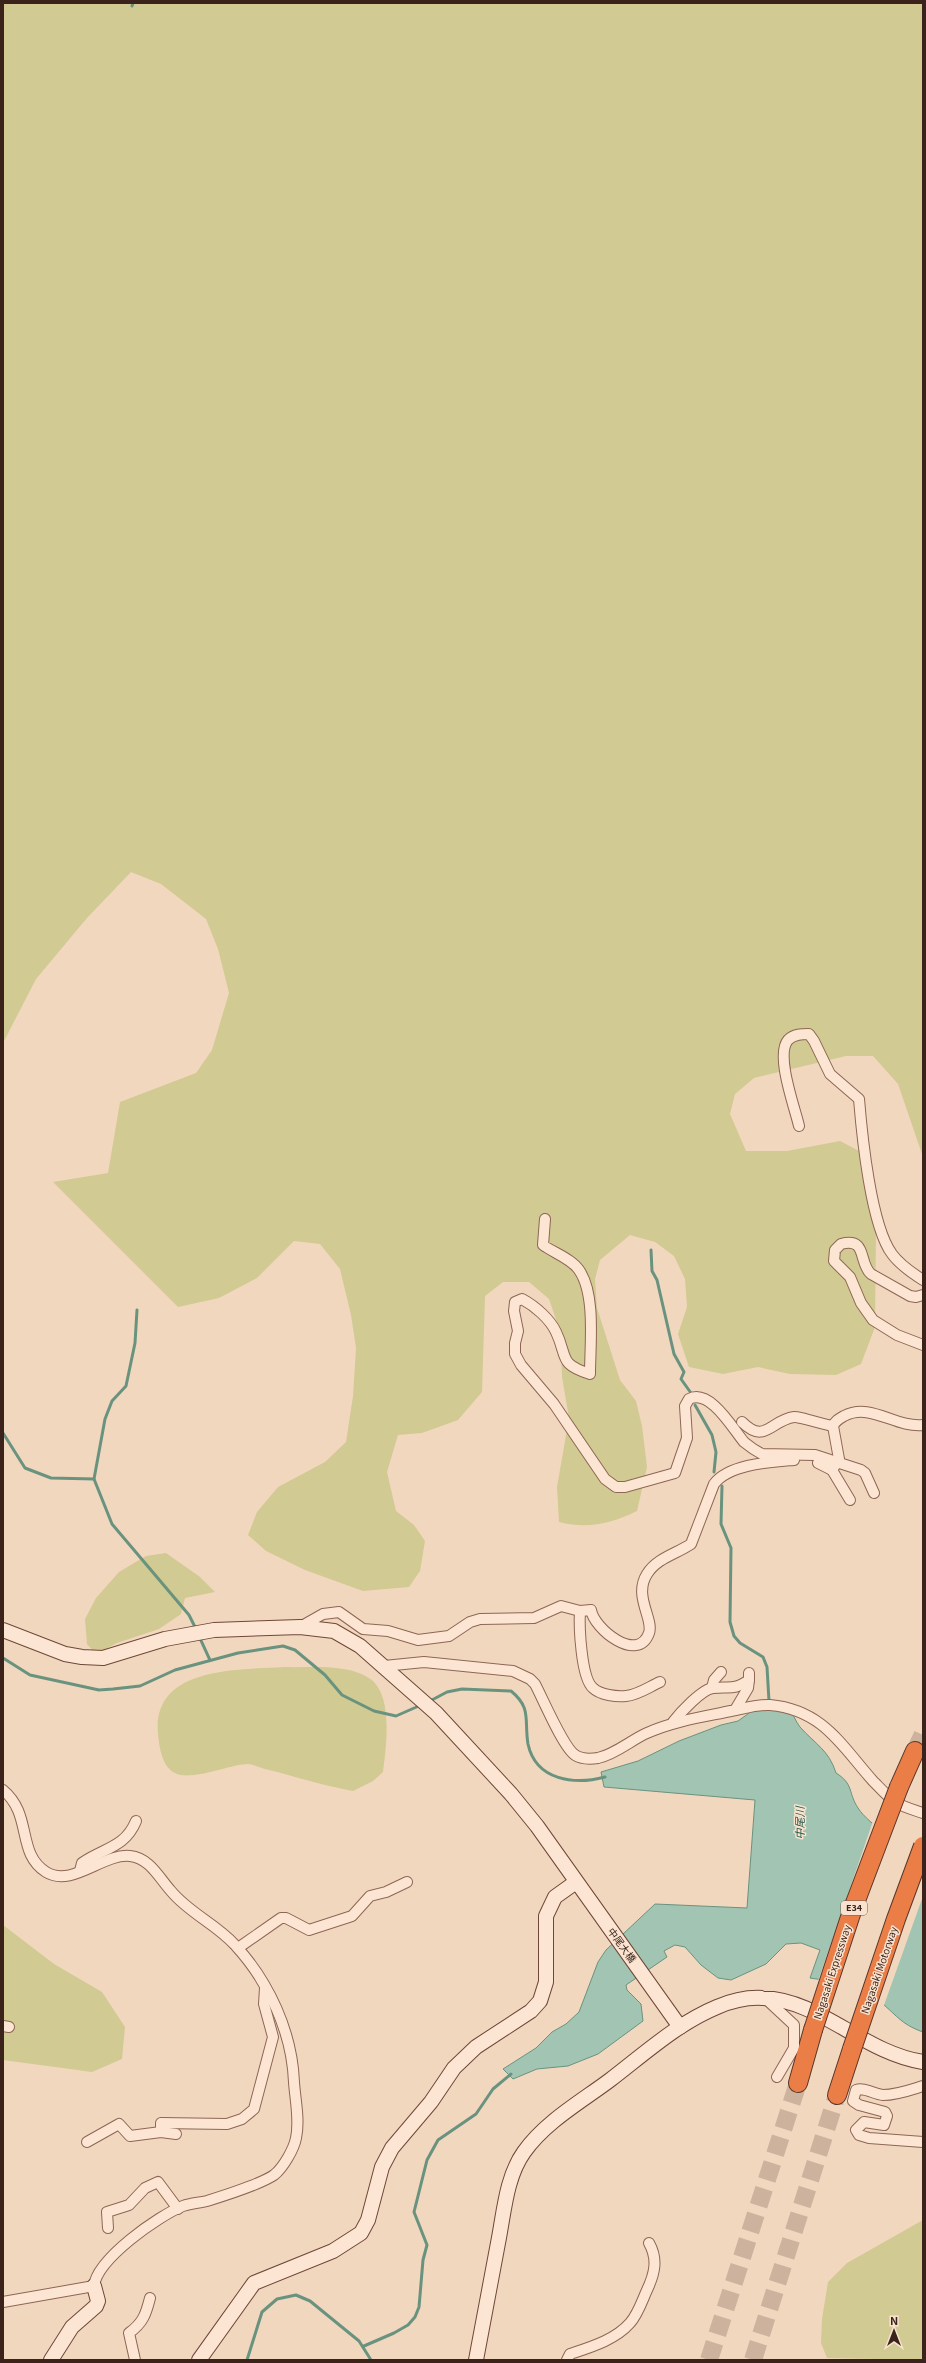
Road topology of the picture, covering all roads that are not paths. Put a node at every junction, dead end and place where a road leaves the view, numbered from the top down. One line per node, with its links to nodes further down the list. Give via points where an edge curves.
1 (799, 1126): 3 (street, via 785,1073 785,1047 789,1040 798,1034 809,1034 830,1074 859,1099 863,1141 881,1236 893,1255)
2 (545, 1219): 9 (street, via 544,1245 579,1269 584,1281 590,1316 590,1374 570,1367 562,1354 556,1331 533,1306 522,1299 515,1302 518,1331 515,1354 605,1479 616,1487 625,1487 675,1473 687,1438 685,1406 693,1397 705,1399 716,1408 745,1443 755,1451 775,1455 804,1454)
3 (923, 1280)
4 (923, 1295): 5 (street, via 916,1298 910,1296 871,1274 866,1270 863,1255 855,1243 841,1244 835,1250 834,1261 850,1277 861,1303 873,1320 897,1335)
5 (923, 1345)
6 (742, 1422): 8 (street, via 751,1431 758,1432 794,1417)
7 (923, 1425): 8 (street, via 907,1424 866,1410 850,1413)
8 (833, 1426): 9 (street, via 839,1460)
9 (835, 1467): 10 (street, via 865,1473); 11 (street); 12 (street, via 814,1461 788,1461 734,1469 720,1476 714,1484 691,1544 654,1564 644,1578 642,1595 650,1630 640,1643 630,1645 614,1640 595,1620 590,1610)
10 (874, 1493)
11 (850, 1500)
12 (580, 1610): 13 (street, via 561,1606 534,1618 480,1619 470,1622 449,1636 418,1640 388,1631 363,1629 340,1612 323,1614); 17 (street, via 579,1639 593,1688 603,1693 625,1696 636,1694)
13 (300, 1627): 14 (street, 中尾大橋, via 207,1632 165,1638 103,1658 82,1658 65,1654); 15 (street, 中尾大橋, via 334,1631 360,1646)
14 (3, 1630)
15 (384, 1666): 20 (street, via 424,1662 512,1671 530,1679 535,1684 566,1746 575,1755 586,1759 599,1758); 28 (street, 中尾大橋, via 436,1714 511,1794)
16 (721, 1672): 18 (street, via 714,1680)
17 (660, 1682)
18 (712, 1688): 19 (street, via 737,1688 749,1677 748,1688); 20 (street, via 682,1711)
19 (735, 1710): 20 (street); 23 (street, via 768,1705 802,1712 819,1721 840,1740 864,1771 895,1802)
20 (673, 1722)
21 (915, 1751): 35 (highway, Nagasaki Expressway / E34, bridge, via 852,1912)
22 (3, 1790): 26 (street, via 18,1807 30,1857 35,1863 56,1876)
23 (923, 1813)
24 (136, 1821): 26 (street, via 130,1834 118,1844 82,1863)
25 (923, 1846): 37 (highway, Nagasaki Motorway, bridge)
26 (80, 1871): 29 (street, via 123,1856 142,1860 152,1867 172,1893)
27 (407, 1882): 29 (street, via 370,1896 352,1916 328,1925 305,1929 281,1918)
28 (576, 1882): 32 (street, 中尾大橋); 50 (street, via 555,1897 546,1916 546,1982 540,2000 531,2011 476,2047 454,2068 431,2102 392,2148 382,2167 368,2220 361,2233 333,2251 254,2283)
29 (238, 1948): 30 (street)
30 (265, 1988): 38 (street, via 264,2004 274,2038 254,2109 242,2119 227,2124 161,2123); 42 (street, via 288,2034 294,2074 296,2138 282,2165 269,2178 206,2202)
31 (764, 1998): 32 (street, via 731,2002); 33 (street, via 792,2003 811,2010 877,2048 902,2058); 34 (street, via 794,2025 794,2048)
32 (680, 2027): 51 (street, via 549,2126 524,2152 509,2186)
33 (923, 2062)
34 (777, 2077)
35 (798, 2083)
36 (923, 2086): 41 (street, via 890,2094 876,2094 860,2088 856,2090 853,2101 885,2112 887,2116 884,2125 864,2122 860,2124 856,2130 859,2135)
37 (837, 2095)
38 (161, 2132): 39 (street); 40 (street, via 130,2136 119,2124)
39 (176, 2134)
40 (87, 2142)
41 (923, 2142)
42 (178, 2209): 43 (street, via 158,2182 152,2183 134,2197 129,2205 107,2212); 45 (street, via 118,2248 98,2271)
43 (108, 2228)
44 (649, 2243): 52 (street, via 654,2253 652,2280 630,2324 611,2338 570,2354)
45 (94, 2286): 47 (street); 48 (street, via 98,2301 96,2306 72,2327)
46 (150, 2298): 49 (street, via 140,2325 129,2333)
47 (3, 2302)
48 (51, 2360)
49 (135, 2360)
50 (199, 2360)
51 (476, 2360)
52 (567, 2360)

